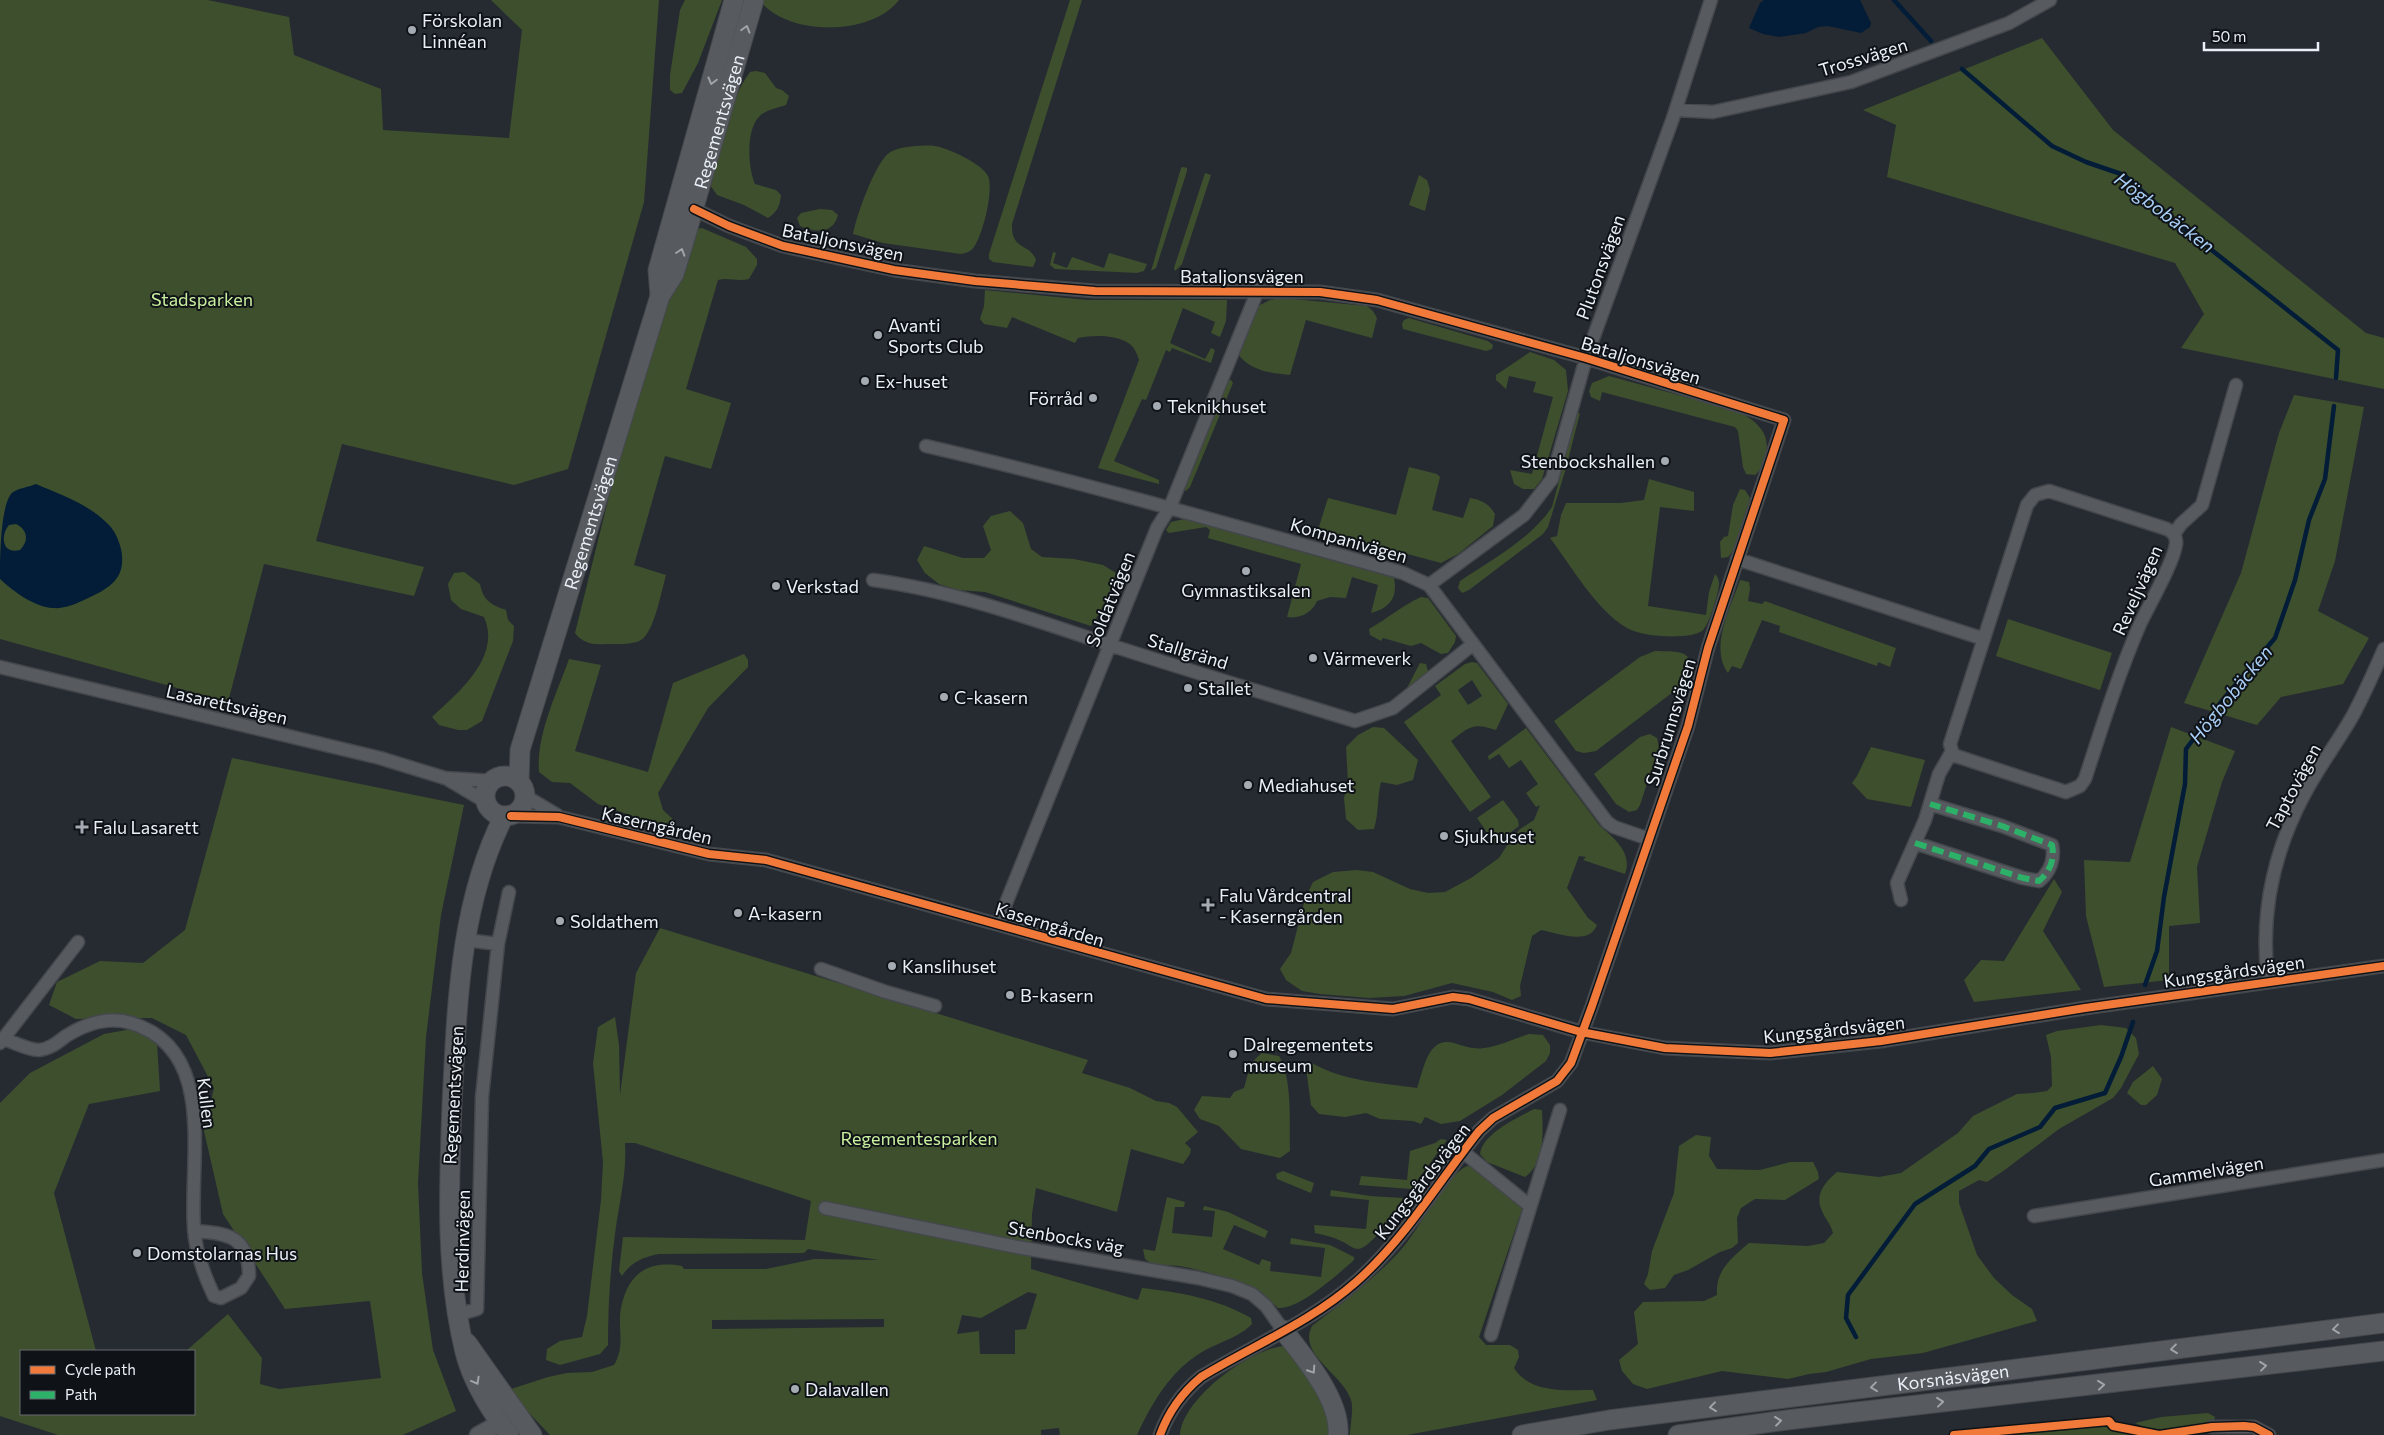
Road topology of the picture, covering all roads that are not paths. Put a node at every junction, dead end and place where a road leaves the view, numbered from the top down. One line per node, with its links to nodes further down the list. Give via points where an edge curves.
1 (734, 0): 6 (main road, Regementsvägen, one-way to 6)
2 (754, 0): 6 (main road, Regementsvägen, one-way to 2)
3 (1711, 0): 5 (street, Plutonsvägen)
4 (2050, 0): 5 (street, Trossvägen, via 2009,23 1851,82 1713,112)
5 (1676, 110): 8 (street, Plutonsvägen)
6 (686, 205): 7 (street, Bataljonsvägen, via 729,226 783,246 894,270 975,281 1095,291); 22 (main road, Regementsvägen, via 658,270 660,296)
7 (1258, 290): 8 (street, Bataljonsvägen, via 1320,292 1377,300); 12 (street, Soldatvägen)
8 (1586, 358): 10 (street, Bataljonsvägen); 16 (street, Plutonsvägen, via 1552,479 1524,515)
9 (2236, 385): 13 (street, via 2202,505)
10 (1784, 420): 14 (street, Surbrunnsvägen)
11 (926, 446): 12 (street, Kompanivägen)
12 (1170, 507): 16 (street, Kompanivägen, via 1403,573); 18 (street, Soldatvägen, via 1157,528)
13 (2174, 534): 17 (street, Reveljvägen, via 2049,490 2035,495 2027,505); 23 (street, Reveljvägen, via 2176,546 2121,670 2080,786 2066,792)
14 (1737, 558): 17 (street); 30 (street, Surbrunnsvägen, via 1708,648 1688,726)
15 (873, 580): 18 (street, Stallgränd, via 909,584)
16 (1429, 585): 19 (street, Kompanivägen)
17 (1984, 639): 23 (street, Reveljvägen, via 1950,744)
18 (1111, 645): 19 (street, Stallgränd, via 1355,721 1393,708); 34 (street, Soldatvägen)
19 (1472, 645): 30 (street, Kompanivägen, via 1607,822)
20 (2384, 648): 40 (street, Taptovägen, via 2353,716 2305,793 2281,849 2267,903)
21 (0, 667): 24 (street, Lasarettsvägen, via 380,758)
22 (520, 750): 25 (main road, Regementsvägen); 26 (main road, Regementsvägen)
23 (1951, 753): 27 (street, Reveljvägen, via 1939,774)
24 (445, 778): 25 (street, Lasarettsvägen); 28 (street, Lasarettsvägen)
25 (495, 779): 26 (main road, via 510,777); 28 (main road, via 486,790)
26 (522, 789): 28 (main road, via 524,805 518,812); 29 (street, Kaserngården)
27 (1930, 804): 31 (street, Reveljvägen); 31 (street, via 2052,845 2054,852 2047,874 2039,881 2023,878)
28 (497, 810): 29 (street, Kaserngården); 35 (main road, Regementsvägen)
29 (559, 817): 34 (street, Kaserngården, via 709,854 766,860)
30 (1649, 840): 42 (street, Surbrunnsvägen)
31 (1915, 843): 33 (street, Reveljvägen, via 1897,884)
32 (509, 892): 37 (street, Herdinvägen)
33 (1901, 900)
34 (998, 923): 42 (street, Kaserngården, via 1266,1000 1393,1009 1453,997)
35 (466, 940): 37 (street); 51 (main road, Regementsvägen, via 456,1025 450,1158 450,1246)
36 (78, 942): 43 (street)
37 (498, 944): 51 (street, Herdinvägen, via 482,1097 478,1309)
38 (2384, 966): 40 (street, Kungsgårdsvägen)
39 (821, 969): 41 (street)
40 (2268, 981): 42 (street, Kungsgårdsvägen, via 1881,1041 1770,1053 1665,1048)
41 (935, 1006)
42 (1581, 1032): 45 (street, Kungsgårdsvägen, via 1571,1063 1557,1081 1493,1118)
43 (1, 1041): 50 (street, Kullen, via 39,1050 54,1046 84,1026 106,1020 130,1022 152,1031 170,1047 182,1063 191,1091 195,1156)
44 (1560, 1110): 47 (street)
45 (1462, 1152): 47 (street); 53 (street, Kungsgårdsvägen, via 1392,1245 1357,1281 1335,1299)
46 (2384, 1160): 49 (street, Gammelvägen)
47 (1530, 1206): 54 (street)
48 (825, 1208): 53 (street, Stenbocks väg, via 1232,1286 1252,1294 1266,1306)
49 (2034, 1216)
50 (194, 1231): 50 (street, Kullen, via 214,1296 220,1298 240,1288 250,1276 247,1255 241,1246 222,1233)
51 (457, 1315): 56 (main road, Regementsvägen, via 471,1371)
52 (2384, 1323): 62 (main road, Korsnäsvägen, one-way to 62, via 1609,1420)
53 (1283, 1330): 60 (street, Kungsgårdsvägen, via 1194,1382 1176,1404); 61 (main road, one-way to 61, via 1328,1397 1337,1420)
54 (1491, 1335)
55 (2384, 1351): 63 (main road, Korsnäsvägen, one-way to 55)
56 (508, 1423): 58 (street); 59 (main road, Regementsvägen)
57 (2212, 1427): 64 (street, via 2254,1427)
58 (478, 1435)
59 (532, 1435)
60 (1160, 1435)
61 (1338, 1435)
62 (1522, 1435)
63 (1678, 1435)
64 (2270, 1435)

